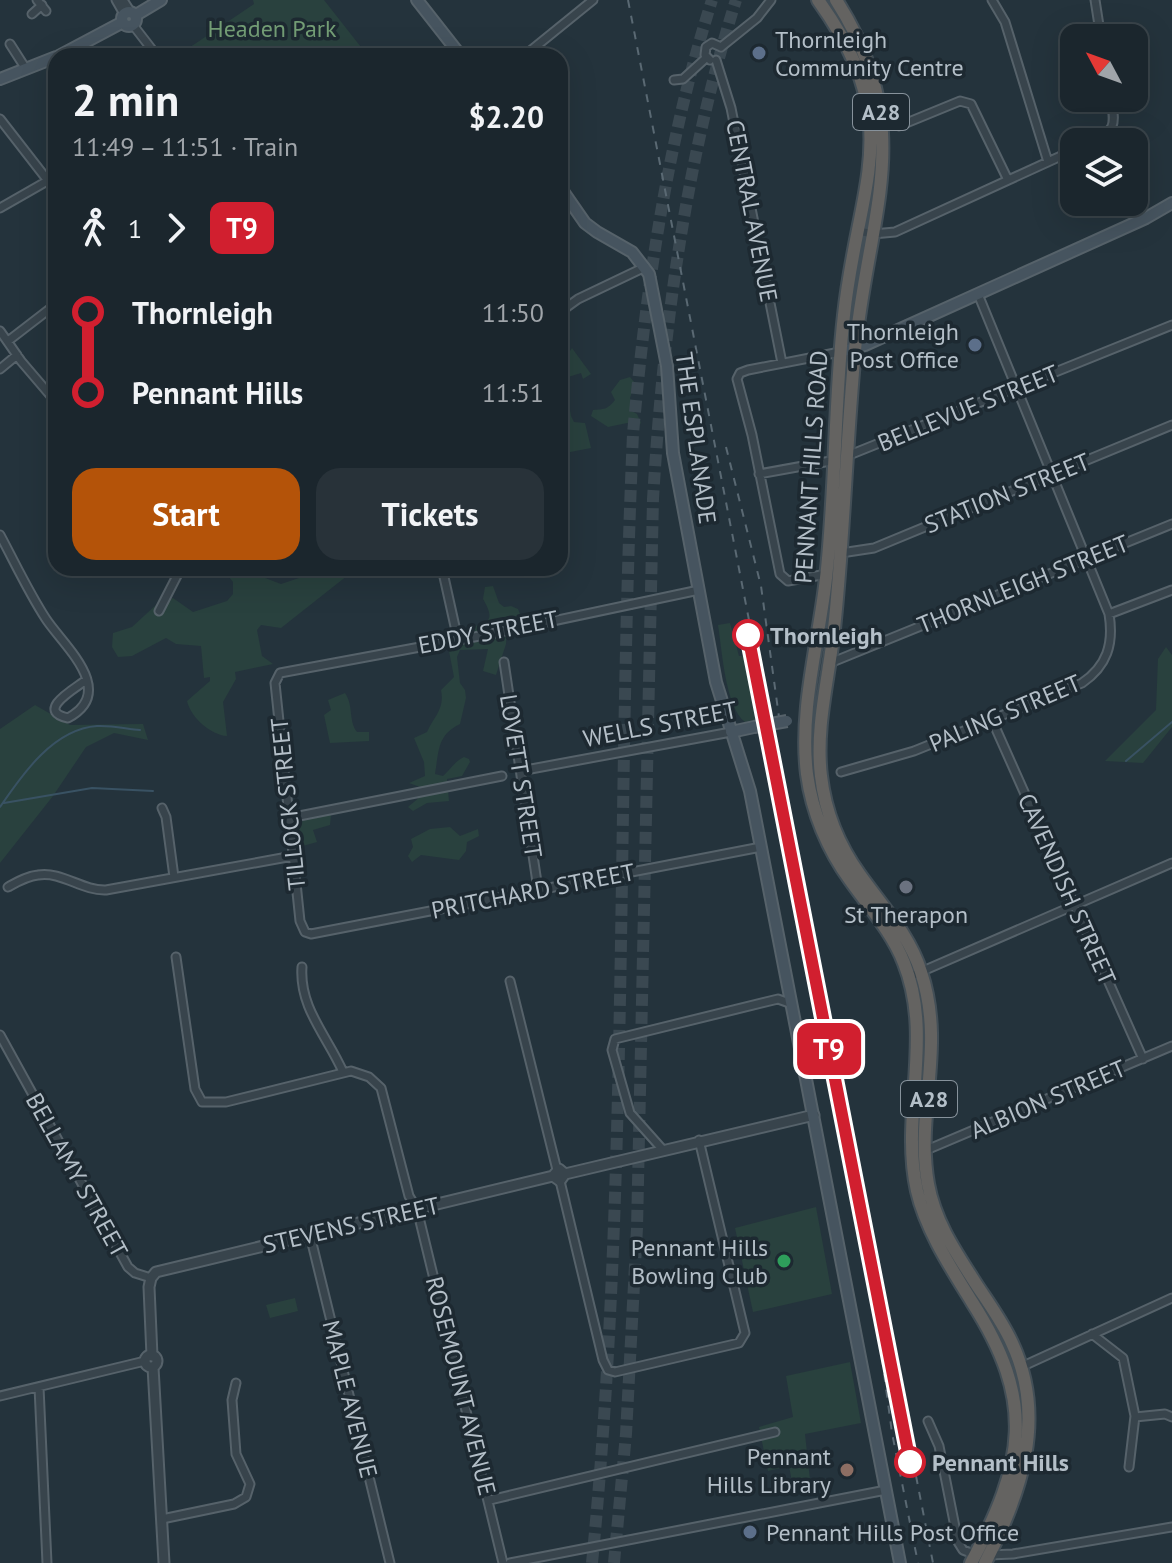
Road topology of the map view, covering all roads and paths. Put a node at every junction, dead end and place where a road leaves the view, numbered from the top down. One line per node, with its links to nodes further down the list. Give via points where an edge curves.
1 (116, 0): 13 (street)
2 (123, 0): 13 (street)
3 (161, 0): 13 (main road)
4 (417, 0): 19 (main road)
5 (593, 0): 20 (street)
6 (771, 0): 16 (street)
7 (818, 0): 37 (highway, PENNANT HILLS ROAD / A28, via 853,57 870,114 870,175)
8 (836, 0): 38 (highway, PENNANT HILLS ROAD / A28, via 863,48 878,91 883,150)
9 (992, 0): 30 (street, via 1005,22)
10 (1095, 0): 14 (street)
11 (42, 5): 12 (street)
12 (32, 14)
13 (129, 17): 17 (main road); 18 (street)
14 (1099, 24)
15 (10, 44): 24 (street)
16 (721, 47): 21 (street, via 707,45); 23 (street)
17 (73, 48)
18 (151, 48)
19 (455, 48)
20 (534, 48)
21 (706, 58): 23 (street); 26 (street, via 683,79)
22 (48, 60): 24 (main road)
23 (716, 60): 49 (street, CENTRAL AVENUE, via 731,108)
24 (26, 69): 25 (main road)
25 (0, 79)
26 (674, 80)
27 (0, 119): 31 (street)
28 (899, 126): 33 (street, via 960,101 971,104)
29 (1060, 156): 30 (street)
30 (1048, 162): 33 (street)
31 (48, 173)
32 (48, 180): 36 (street)
33 (1008, 180): 38 (street, via 895,232)
34 (568, 198): 39 (main road, via 589,226 626,247)
35 (1172, 203): 40 (main road)
36 (0, 208)
37 (859, 231): 38 (street); 47 (highway, PENNANT HILLS ROAD / A28)
38 (873, 234): 46 (highway, PENNANT HILLS ROAD / A28)
39 (645, 267): 41 (street); 65 (main road, THE ESPLANADE, via 665,354 670,436)
40 (978, 294): 46 (main road); 51 (street, PALING STREET)
41 (568, 306)
42 (48, 310): 45 (street)
43 (1172, 325): 51 (street, BELLEVUE STREET)
44 (0, 331): 45 (street)
45 (8, 341): 48 (street)
46 (855, 348): 47 (main road); 54 (highway, PENNANT HILLS ROAD / A28)
47 (840, 352): 49 (street); 55 (highway, PENNANT HILLS ROAD / A28)
48 (17, 355): 50 (street); 52 (street)
49 (782, 363): 56 (street, via 738,376)
50 (0, 369)
51 (1017, 388): 54 (street, BELLEVUE STREET); 57 (street, PALING STREET)
52 (48, 392)
53 (1172, 425): 57 (street, STATION STREET)
54 (848, 456): 55 (street, BELLEVUE STREET); 60 (highway, PENNANT HILLS ROAD / A28)
55 (832, 461): 56 (street, BELLEVUE STREET); 62 (highway, PENNANT HILLS ROAD / A28)
56 (759, 474): 62 (street, via 780,574 788,581)
57 (1052, 475): 60 (street, STATION STREET, via 874,548); 61 (street, PALING STREET)
58 (1172, 524): 61 (street, THORNLEIGH STREET)
59 (0, 535): 73 (street, via 47,620 82,664)
60 (841, 553): 71 (highway, PENNANT HILLS ROAD / A28)
61 (1087, 559): 68 (street, PALING STREET); 71 (street, THORNLEIGH STREET)
62 (827, 574): 75 (highway, PENNANT HILLS ROAD / A28)
63 (177, 576): 67 (street)
64 (444, 576): 69 (street)
65 (699, 590): 69 (street, EDDY STREET); 77 (main road, THE ESPLANADE)
66 (1172, 590): 68 (street)
67 (159, 611)
68 (1109, 614): 76 (street, PALING STREET, via 1112,639 1092,676)
69 (458, 640): 72 (street, EDDY STREET)
70 (504, 662): 78 (street, LOVETT STREET)
71 (830, 663): 74 (highway, PENNANT HILLS ROAD / A28)
72 (278, 675): 82 (street, TILLOCK STREET)
73 (86, 680): 73 (street, via 81,707 68,718 55,711 59,698)
74 (827, 681): 75 (highway, via 814,714); 93 (highway, PENNANT HILLS ROAD / A28, via 819,753 829,814 847,855 901,930)
75 (807, 716): 77 (main road, WELLS STREET, bridge); 93 (highway, PENNANT HILLS ROAD / A28, via 807,767 818,819 837,860)
76 (992, 720): 79 (street, PALING STREET); 89 (street, CAVENDISH STREET)
77 (731, 732): 78 (street, WELLS STREET); 83 (main road, THE ESPLANADE)
78 (520, 771): 88 (street, LOVETT STREET)
79 (841, 772)
80 (502, 776): 82 (street)
81 (162, 808): 86 (street)
82 (289, 818): 84 (street, TILLOCK STREET)
83 (761, 847): 88 (street, PRITCHARD STREET); 95 (main road, THE ESPLANADE)
84 (293, 856): 86 (street); 90 (street, TILLOCK STREET)
85 (1172, 863): 89 (street)
86 (174, 877): 87 (street, via 96,891 43,874)
87 (8, 887)
88 (538, 889): 90 (street, PRITCHARD STREET)
89 (1075, 905): 93 (street); 98 (street, CAVENDISH STREET)
90 (305, 932)
91 (176, 957): 99 (street, via 195,1089 202,1102 226,1102)
92 (302, 967): 99 (street, via 308,1007)
93 (915, 974): 103 (highway, PENNANT HILLS ROAD / A28, via 932,1021); 124 (highway, PENNANT HILLS ROAD / A28, via 919,1036 912,1158 917,1192 934,1234 1001,1351 1017,1416 1010,1478)
94 (510, 981): 104 (street)
95 (792, 1005): 100 (main road, THE ESPLANADE); 102 (street, via 778,999 615,1039 612,1050 630,1113)
96 (0, 1035): 107 (street, BELLAMY STREET, via 128,1267)
97 (1172, 1046): 98 (street, ALBION STREET)
98 (1143, 1059): 103 (street, ALBION STREET)
99 (343, 1072): 105 (street, ROSEMOUNT AVENUE, via 363,1074 381,1088)
100 (814, 1115): 101 (street, STEVENS STREET); 120 (main road, THE ESPLANADE)
101 (699, 1140): 102 (street, STEVENS STREET); 104 (street, via 745,1333 739,1343 608,1370)
102 (663, 1150): 104 (street, STEVENS STREET)
103 (924, 1151): 111 (highway, PENNANT HILLS ROAD / A28, via 936,1216)
104 (559, 1175): 105 (street, STEVENS STREET)
105 (417, 1209): 106 (street, STEVENS STREET); 121 (street, ROSEMOUNT AVENUE)
106 (310, 1235): 107 (street, STEVENS STREET, via 156,1272); 127 (street, MAPLE AVENUE)
107 (151, 1278): 110 (street, BELLAMY STREET)
108 (1172, 1298): 109 (street)
109 (1092, 1334): 111 (street); 115 (street, via 1123,1358)
110 (150, 1361): 113 (street); 122 (street, BELLAMY STREET)
111 (1021, 1367): 124 (highway, PENNANT HILLS ROAD / A28, via 1029,1406 1024,1470)
112 (236, 1383): 122 (street, via 236,1454 250,1484 246,1497)
113 (39, 1387): 114 (street); 125 (street)
114 (0, 1396)
115 (1135, 1417): 116 (street); 119 (street)
116 (1172, 1417)
117 (928, 1421): 124 (street, via 939,1446 958,1542)
118 (775, 1432): 121 (street)
119 (1129, 1467)
120 (886, 1490): 129 (street); 130 (main road, THE ESPLANADE)
121 (490, 1500): 128 (street, ROSEMOUNT AVENUE)
122 (162, 1519): 126 (street, BELLAMY STREET)
123 (1172, 1527): 124 (street)
124 (980, 1559)
125 (47, 1563)
126 (164, 1563)
127 (390, 1563)
128 (503, 1563)
129 (510, 1563)
130 (900, 1563)

